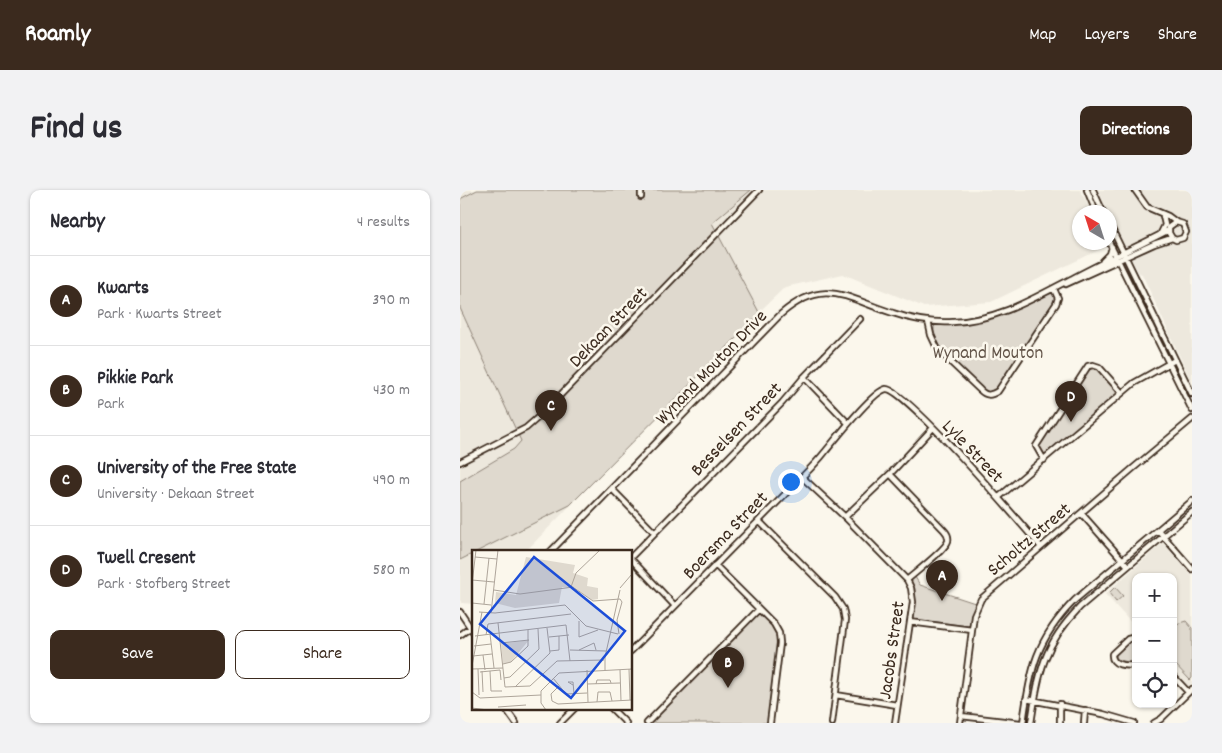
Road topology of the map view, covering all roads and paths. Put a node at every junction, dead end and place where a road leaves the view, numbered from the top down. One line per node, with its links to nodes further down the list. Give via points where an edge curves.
1 (641, 190): 6 (street)
2 (759, 190): 36 (street, Dekaan Street, via 542,414 524,429)
3 (1088, 190): 7 (street)
4 (1093, 190): 8 (street)
5 (1135, 190): 9 (street, via 1147,207)
6 (641, 197)
7 (1093, 205)
8 (1100, 205)
9 (1161, 215): 10 (street); 11 (street, via 1168,221); 12 (street, via 1165,225)
10 (1176, 222): 11 (street); 13 (street, via 1185,226 1186,232 1180,240)
11 (1169, 228): 12 (street, Wynand Mouton Drive); 13 (street)
12 (1160, 234): 17 (street, Wynand Mouton Drive)
13 (1172, 238): 17 (street, Wynand Mouton Drive)
14 (1117, 240): 17 (street)
15 (1109, 250): 19 (street, via 1108,257)
16 (1112, 250): 18 (street)
17 (1124, 255): 18 (street, Wynand Mouton Drive); 25 (street)
18 (1117, 259): 19 (street, Wynand Mouton Drive); 20 (street, Wynand Mouton Drive); 21 (street)
19 (1098, 265): 22 (street, Wynand Mouton Drive)
20 (1105, 266): 21 (street, via 1117,267); 22 (street, Wynand Mouton Drive)
21 (1126, 276): 26 (street)
22 (1054, 289): 24 (street, Wynand Mouton Drive, via 994,316 954,322); 24 (street, via 1058,298 1056,304 998,391 990,395 984,394 938,350)
23 (860, 319): 27 (street, Besselsen Street)
24 (928, 321): 39 (street, Wynand Mouton Drive, via 892,313 842,294 816,294 797,301)
25 (1175, 360): 26 (street); 30 (street)
26 (1168, 364): 28 (street, via 1141,377); 31 (street)
27 (804, 377): 33 (street); 47 (street, Besselsen Street)
28 (1122, 393): 35 (street); 35 (street, via 1099,367 1088,366 1036,446)
29 (878, 394): 33 (street, Boersma Street); 34 (street, Lyle Street, via 886,389 894,391)
30 (1192, 394)
31 (1192, 410)
32 (1192, 419): 43 (street, Scholtz Street)
33 (848, 424): 38 (street, Boersma Street)
34 (933, 428): 37 (street); 40 (street, Lyle Street)
35 (1044, 460): 40 (street)
36 (460, 462)
37 (890, 474): 44 (street); 57 (street, via 948,535 949,540)
38 (802, 477): 44 (street, Jacobs Street); 45 (street, Boersma Street)
39 (612, 489): 47 (street); 50 (street, Wynand Mouton Drive)
40 (999, 497): 49 (street, Lyle Street)
41 (1192, 501): 46 (street)
42 (1192, 512): 48 (street)
43 (1081, 513): 49 (street, Scholtz Street); 53 (street)
44 (845, 517): 57 (street, Jacobs Street)
45 (759, 522): 54 (street, Boersma Street); 73 (street, via 829,590 843,609 845,620)
46 (1158, 530): 48 (street); 53 (street)
47 (654, 532): 51 (street, Besselsen Street)
48 (1163, 537): 55 (street); 56 (street)
49 (1041, 547): 65 (street, Scholtz Street, via 981,599)
50 (552, 550)
51 (632, 557)
52 (632, 559): 58 (street)
53 (1122, 560): 55 (street); 64 (street, via 1075,600)
54 (715, 565): 58 (street, Boersma Street); 59 (street)
55 (1128, 566): 66 (street, via 1080,607)
56 (1192, 569)
57 (907, 580): 61 (street, Jacobs Street, via 912,595)
58 (675, 606): 69 (street, Boersma Street)
59 (760, 609): 87 (street); 88 (street, via 774,624 780,639)
60 (460, 612): 62 (street)
61 (910, 622): 65 (street); 77 (street, Jacobs Street)
62 (472, 626)
63 (472, 628): 67 (street)
64 (1051, 628): 66 (street); 74 (street, via 1038,650)
65 (972, 630): 82 (street, Scholtz Street)
66 (1058, 632): 75 (street, via 1044,660)
67 (460, 637)
68 (1132, 638): 70 (street, via 1111,657 1117,664)
69 (632, 650)
70 (1132, 665)
71 (1177, 680): 72 (street)
72 (1190, 691): 83 (street)
73 (836, 695): 77 (street); 89 (street)
74 (1026, 698): 75 (street); 92 (street)
75 (1034, 699): 76 (street); 93 (street)
76 (1060, 704): 81 (street); 94 (street)
77 (897, 705): 90 (street, Jacobs Street)
78 (507, 710): 84 (street)
79 (573, 710): 85 (street)
80 (613, 710): 86 (street)
81 (1085, 710): 95 (street); 96 (street)
82 (961, 716): 91 (street, Scholtz Street); 92 (street)
83 (1163, 721): 97 (street)
84 (516, 723)
85 (560, 723)
86 (626, 723)
87 (647, 723)
88 (770, 723)
89 (832, 723)
90 (895, 723)
91 (960, 723)
92 (1023, 723): 93 (street)
93 (1031, 723)
94 (1060, 723)
95 (1084, 723)
96 (1134, 723)
97 (1154, 723)

